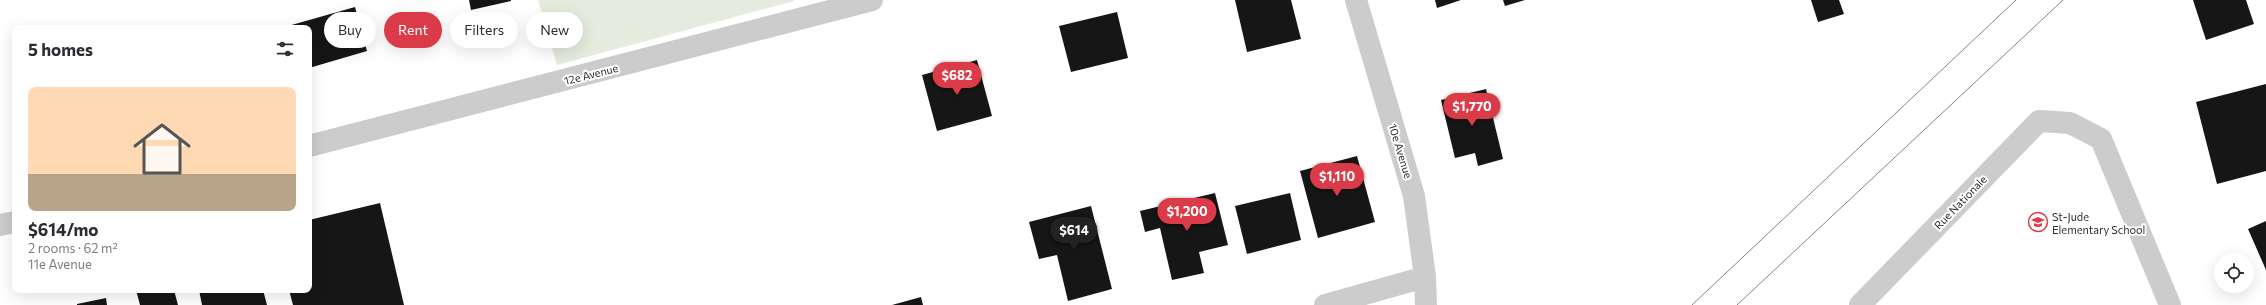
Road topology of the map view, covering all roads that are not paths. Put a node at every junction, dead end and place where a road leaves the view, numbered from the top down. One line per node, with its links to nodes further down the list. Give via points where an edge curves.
1 (872, 0): 3 (street, 12e Avenue)
2 (1356, 0): 7 (street, 10e Avenue, via 1414,196)
3 (816, 7): 4 (street, 12e Avenue)
4 (312, 145)
5 (12, 223): 6 (street)
6 (0, 225)
7 (1425, 277): 8 (street); 9 (street, 10e Avenue)
8 (1325, 305)
9 (1426, 305)
10 (1860, 305): 11 (street, Rue Nationale, via 2039,121 2070,123 2101,139)
11 (2170, 305)

